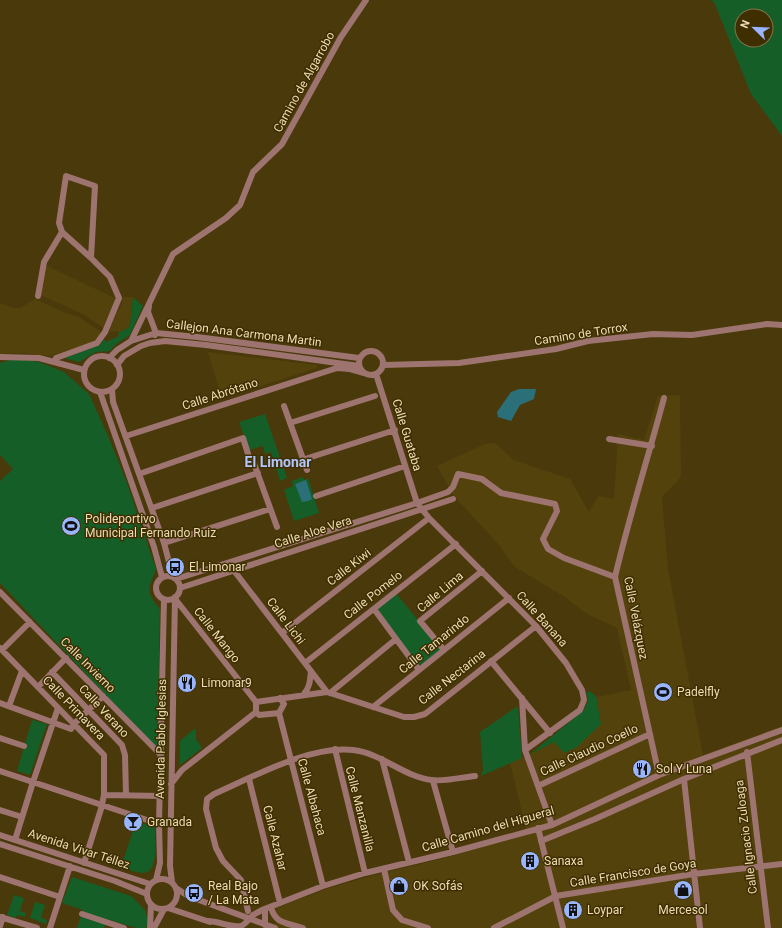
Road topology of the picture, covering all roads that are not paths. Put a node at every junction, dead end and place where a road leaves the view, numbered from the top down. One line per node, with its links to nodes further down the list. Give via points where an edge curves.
1 (366, 0): 5 (street, Camino de Algarrobo, via 341,37 282,144 253,172 240,205 226,218 174,254)
2 (62, 232): 3 (street); 3 (street, via 60,223 66,176 95,186); 4 (street, via 44,262)
3 (91, 258): 14 (street, via 110,277 119,298 105,332 97,343 56,358)
4 (38, 296)
5 (152, 296): 7 (street, Camino de Algarrobo, via 148,312); 8 (street, Camino de Algarrobo)
6 (782, 325): 16 (street, Camino de Torrox, via 767,324 692,335 653,334 602,340 459,363)
7 (156, 333): 8 (street, Callejon Ana Carmona Martin); 9 (street); 12 (street, Callejon Ana Carmona Martin)
8 (131, 341): 11 (street, Callejon Ana Carmona Martin)
9 (150, 343): 13 (street, Callejon Ana Carmona Martin, via 165,341 206,345); 15 (street, Callejon Ana Carmona Martin, via 124,356)
10 (0, 357): 14 (street, via 39,358)
11 (108, 358): 15 (street); 18 (street, via 96,357)
12 (359, 358): 16 (street, via 372,350 382,356); 17 (street)
13 (322, 360): 17 (street, Callejon Ana Carmona Martin); 19 (street)
14 (54, 362): 18 (street)
15 (117, 365): 22 (street, via 119,378)
16 (383, 365): 21 (street)
17 (359, 366): 20 (street)
18 (84, 370): 23 (street, via 85,382 94,391)
19 (322, 373): 20 (street, Calle Abrótano, via 336,368); 29 (street, Calle Abrótano)
20 (364, 373): 21 (street)
21 (376, 374): 28 (street, Calle Guataba)
22 (112, 389): 23 (street); 29 (street, via 113,402)
23 (100, 392): 49 (street)
24 (375, 396): 27 (street)
25 (664, 398): 31 (street, Calle Velázquez)
26 (284, 406): 27 (street)
27 (290, 423): 32 (street)
28 (395, 430): 32 (street); 33 (street, Calle Guataba)
29 (126, 436): 36 (street)
30 (609, 438): 31 (street)
31 (652, 446): 50 (street, Calle Velázquez)
32 (302, 460): 34 (street)
33 (405, 466): 37 (street); 39 (street, Calle Guataba)
34 (307, 470)
35 (258, 473): 36 (street, via 243,438); 40 (street); 41 (street)
36 (139, 474): 40 (street)
37 (316, 496)
38 (453, 499): 39 (street, Calle Aloe Vera)
39 (420, 506): 42 (street, Calle Banana); 46 (street, Calle Aloe Vera); 47 (street, Calle Aloe Vera); 50 (street, Calle Aloe Vera, via 448,492 458,474 482,479 501,492 555,504 557,511 543,539 548,549 564,558)
40 (152, 508): 44 (street)
41 (270, 509): 43 (street); 44 (street)
42 (429, 518): 45 (street, Calle Banana); 62 (street, Calle Kiwi)
43 (277, 527)
44 (164, 543): 51 (street)
45 (456, 544): 48 (street, Calle Banana); 57 (street, Calle Pomelo)
46 (228, 564): 47 (street, Calle Lichi); 51 (street, Calle Aloe Vera)
47 (234, 570): 52 (street, Calle Aloe Vera); 62 (street, Calle Lichi)
48 (482, 571): 54 (street, Calle Banana); 65 (street, Calle Lima, via 420,620)
49 (162, 577): 51 (street); 55 (street, via 156,584 156,589)
50 (615, 577): 91 (street, Calle Velázquez)
51 (175, 578): 52 (street)
52 (180, 588): 56 (street)
53 (0, 592): 60 (street, Calle Invierno)
54 (509, 598): 61 (street, Calle Banana); 65 (street, Calle Tamarindo)
55 (164, 599): 56 (street); 99 (street, Avenida Pablo Iglesias)
56 (176, 599): 58 (street, Calle Mango); 59 (street, Avenida Pablo Iglesias)
57 (374, 609): 63 (street); 68 (street, Calle Pomelo)
58 (190, 618): 59 (street, via 179,617); 79 (street, Calle Mango)
59 (175, 621): 102 (street, Avenida Pablo Iglesias)
60 (30, 622): 64 (street); 66 (street, Calle Invierno)
61 (536, 626): 67 (street, Calle Nectarina); 90 (street, Calle Banana, via 566,663 582,690 584,700 580,710)
62 (282, 633): 68 (street, Calle Lichi)
63 (396, 639): 69 (street); 74 (street)
64 (1, 649): 70 (street, Calle Primavera)
65 (444, 650): 69 (street, Calle Tamarindo)
66 (66, 658): 72 (street); 76 (street, Calle Invierno)
67 (491, 661): 78 (street); 82 (street, Calle Nectarina, via 425,714 404,717)
68 (305, 663): 71 (street, Calle Lichi)
69 (419, 670): 82 (street, Calle Tamarindo)
70 (22, 671): 73 (street, Calle Primavera); 81 (street)
71 (311, 671): 74 (street, Calle Lichi); 75 (street, via 308,690)
72 (52, 672): 73 (street); 84 (street, Calle Verano)
73 (38, 687): 83 (street, Calle Primavera)
74 (329, 692): 75 (street, Calle Nectarina); 82 (street, Calle Nectarina)
75 (304, 694): 77 (street, Calle Nectarina)
76 (103, 696): 84 (street); 99 (street, Calle Invierno)
77 (280, 698): 79 (street, Calle Nectarina); 86 (street, Calle Albahaca, via 284,704)
78 (522, 698): 90 (street); 97 (street)
79 (256, 702): 85 (street)
80 (0, 703): 81 (street)
81 (9, 706): 87 (street)
82 (373, 707)
83 (58, 708): 87 (street); 88 (street, Calle Primavera)
84 (89, 710): 88 (street); 114 (street, Calle Verano, via 122,745 125,755)
85 (256, 712): 86 (street, via 259,715); 103 (street)
86 (279, 713): 101 (street, Calle Albahaca)
87 (53, 723): 88 (street, via 71,729); 110 (street)
88 (74, 724): 113 (street, Calle Primavera, via 104,755)
89 (782, 730): 94 (street, Calle Camino del Higueral)
90 (550, 733): 97 (street, Calle Banana)
91 (650, 734): 105 (street, Calle Velázquez); 112 (street, Calle Claudio Coello)
92 (0, 738): 95 (street)
93 (782, 740): 98 (street, Calle Camino del Higueral)
94 (745, 744): 98 (street, Calle Ignacio Zuloaga); 105 (street, Calle Camino del Higueral)
95 (24, 746)
96 (335, 749): 100 (street, via 354,750); 101 (street); 133 (street, Calle Manzanilla)
97 (525, 750): 112 (street)
98 (748, 754): 108 (street, Calle Camino del Higueral); 131 (street, Calle Ignacio Zuloaga)
99 (161, 755): 115 (street, Avenida Pablo Iglesias)
100 (382, 759): 109 (street, via 412,775); 127 (street)
101 (290, 760): 107 (street); 139 (street, Calle Albahaca)
102 (171, 766): 103 (street, via 176,770); 111 (street, Avenida Pablo Iglesias)
103 (182, 770): 111 (street)
104 (0, 771): 110 (street)
105 (660, 775): 120 (street, Calle Camino del Higueral)
106 (475, 776): 109 (street)
107 (249, 779): 143 (street, Calle Azahar); 147 (street, via 207,799 206,810 216,848 223,861 241,880)
108 (684, 779): 124 (street, Calle Camino del Higueral); 134 (street)
109 (433, 781): 126 (street)
110 (33, 782): 116 (street); 118 (street)
111 (171, 784): 138 (street, Avenida Pablo Iglesias, via 170,866)
112 (538, 786): 120 (street)
113 (104, 795): 114 (street); 116 (street, Calle Primavera)
114 (126, 795): 115 (street)
115 (160, 796): 119 (street, Avenida Pablo Iglesias)
116 (101, 804): 119 (street); 128 (street, Calle Primavera)
117 (0, 810): 118 (street)
118 (22, 817): 123 (street)
119 (159, 824): 136 (street, Avenida Pablo Iglesias, via 159,866)
120 (552, 825): 121 (street, Calle Camino del Higueral)
121 (538, 828): 124 (street); 126 (street, Calle Camino del Higueral)
122 (0, 835): 123 (street, Avenida Vivar Téllez)
123 (15, 840): 128 (street, Avenida Vivar Téllez)
124 (541, 841): 141 (street)
125 (0, 844): 130 (street, Avenida Vivar Téllez)
126 (453, 852): 127 (street, Calle Camino del Higueral)
127 (408, 862): 132 (street, Calle Camino del Higueral)
128 (84, 863): 137 (street, Avenida Vivar Téllez)
129 (782, 864): 131 (street, Calle Francisco de Goya)
130 (70, 866): 140 (street, Avenida Vivar Téllez); 142 (street)
131 (760, 866): 134 (street, Calle Francisco de Goya); 170 (street, Calle Ignacio Zuloaga)
132 (384, 869): 133 (street, Calle Camino del Higueral); 166 (street, via 393,910 402,920)
133 (365, 873): 139 (street, Calle Camino del Higueral)
134 (694, 874): 141 (street, Calle Francisco de Goya); 169 (street)
135 (0, 877): 142 (street)
136 (156, 880): 137 (street); 138 (street, via 164,879)
137 (150, 884): 140 (street)
138 (174, 885): 145 (street, via 177,898 172,906); 149 (street, via 188,896)
139 (324, 886): 143 (street, Calle Camino del Higueral)
140 (147, 894): 144 (street)
141 (556, 896): 167 (street, Calle Francisco de Goya); 168 (street)
142 (60, 897): 159 (street)
143 (280, 903): 146 (street, Calle Camino del Higueral)
144 (151, 905): 145 (street, via 158,909); 161 (street)
145 (166, 909): 153 (street); 162 (street)
146 (266, 909): 147 (street, Calle Camino del Higueral); 151 (street, Calle Camino del Higueral); 154 (street); 165 (street, via 277,920)
147 (248, 912): 149 (street, Calle Camino del Higueral)
148 (82, 914): 160 (street)
149 (240, 916): 151 (street)
150 (1, 917): 152 (street); 155 (street)
151 (249, 920): 153 (street, Calle Camino del Higueral, via 233,926); 154 (street)
152 (13, 921): 156 (street); 157 (street)
153 (208, 921): 163 (street)
154 (265, 925): 164 (street)
155 (0, 926)
156 (24, 926): 158 (street)
157 (11, 928)
158 (37, 928)
159 (50, 928)
160 (120, 928)
161 (150, 928)
162 (154, 928)
163 (227, 928)
164 (275, 928)
165 (302, 928)
166 (428, 928)
167 (494, 928)
168 (564, 928)
169 (700, 928)
170 (768, 928)

